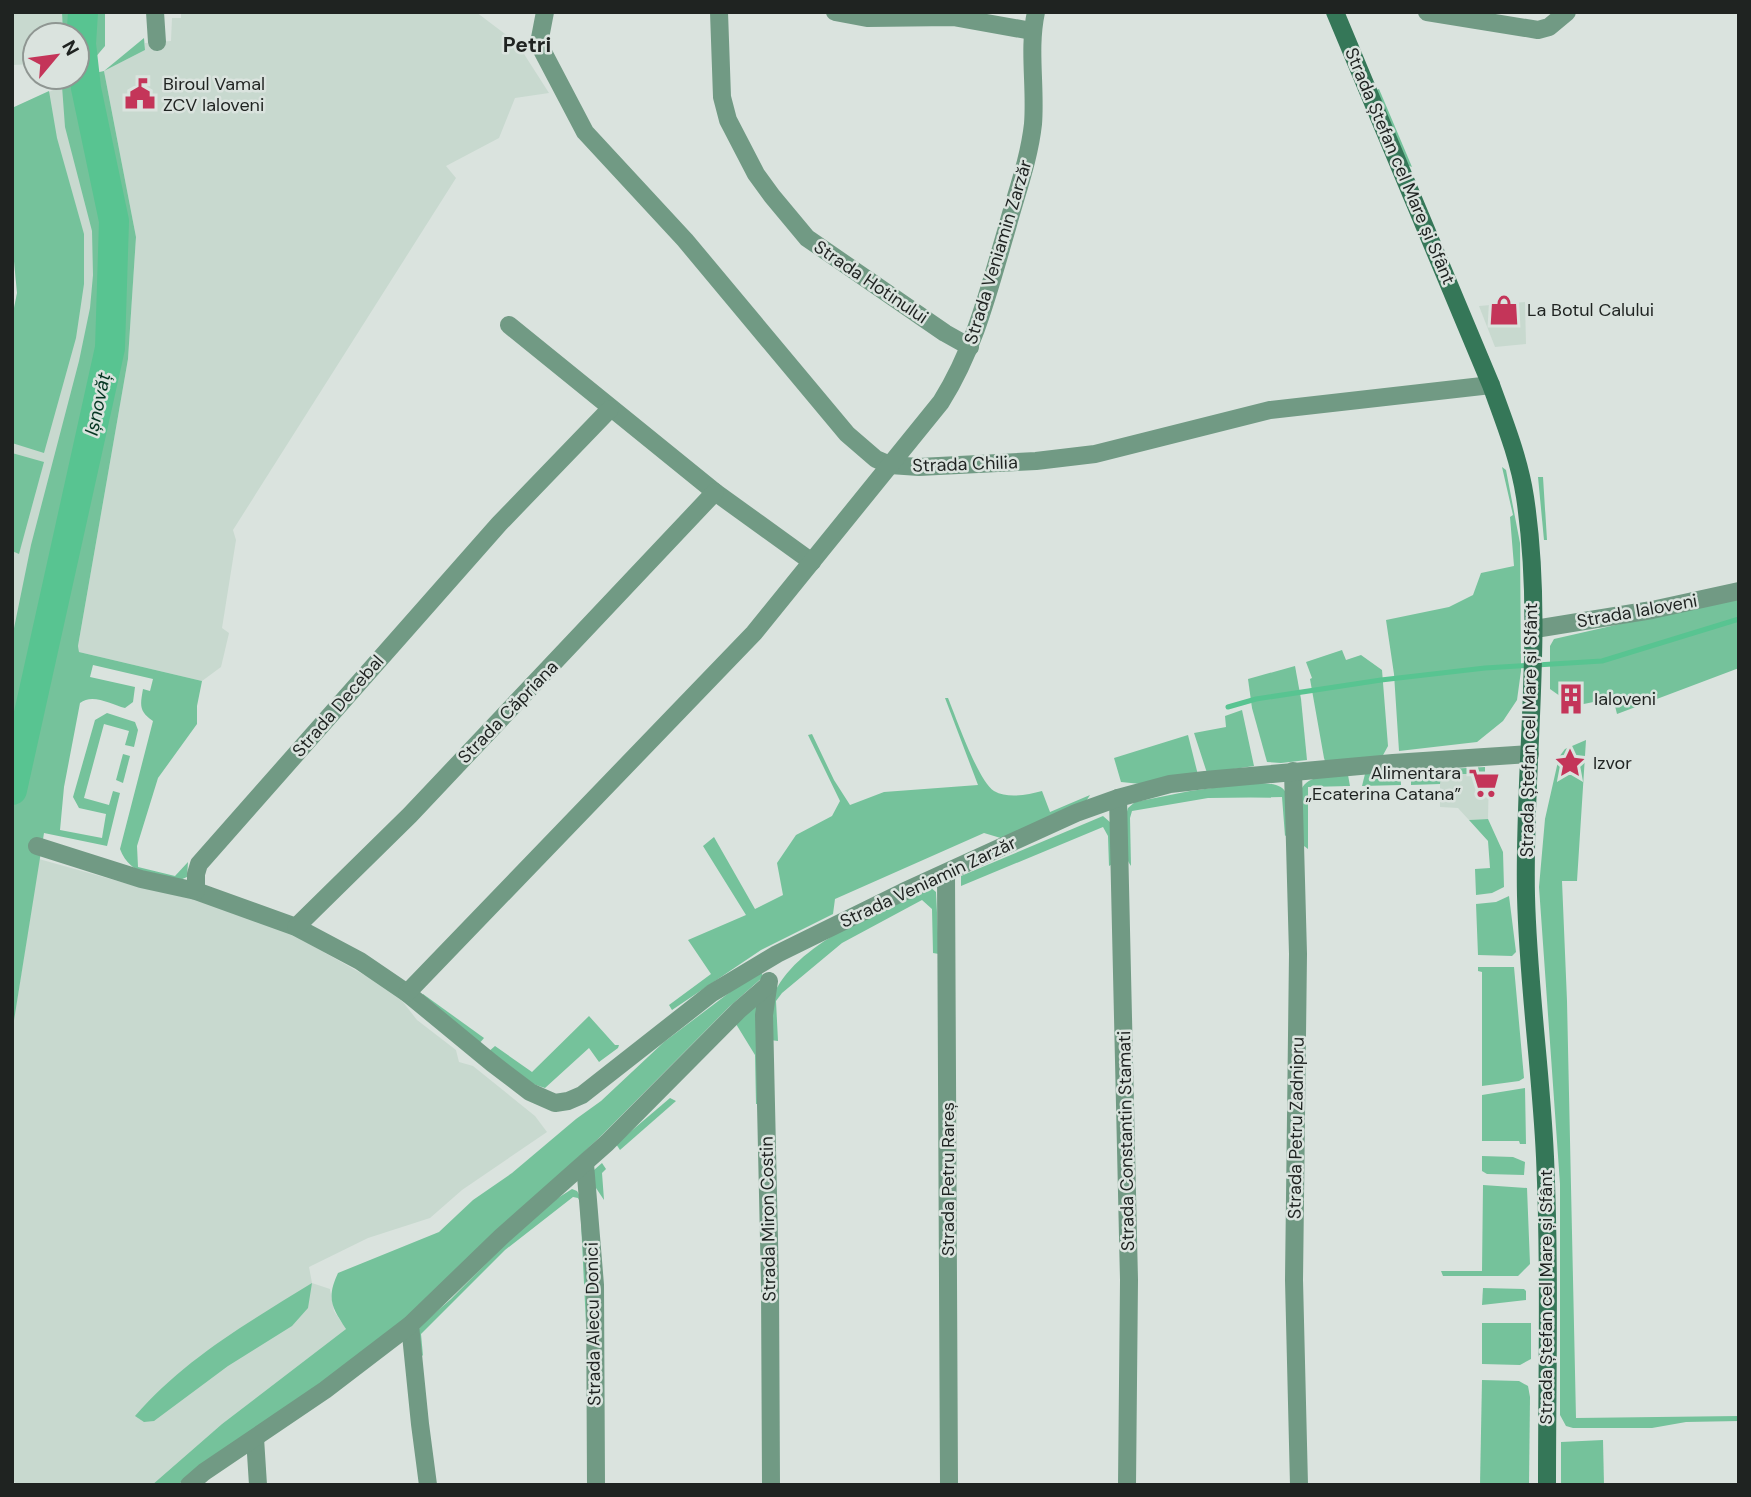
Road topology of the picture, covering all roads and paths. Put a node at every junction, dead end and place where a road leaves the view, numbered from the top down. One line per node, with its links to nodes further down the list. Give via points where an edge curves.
1 (155, 12): 10 (street)
2 (545, 12): 15 (street, Strada Chilia, via 540,38 543,52 585,132 685,240 847,434)
3 (719, 12): 12 (street, Strada Hotinului, via 722,97 728,120 772,197 807,238)
4 (835, 12): 9 (street, via 867,18 953,17)
5 (1036, 12): 9 (street, Strada Veniamin Zarzăr)
6 (1335, 12): 13 (main road, Strada Ștefan cel Mare și Sfânt)
7 (1427, 12): 8 (street, via 1538,30)
8 (1567, 12)
9 (1032, 31): 12 (street, Strada Veniamin Zarzăr, via 1033,123 1027,162)
10 (157, 42)
11 (509, 325): 14 (street)
12 (970, 347): 15 (street, Strada Veniamin Zarzăr, via 941,402)
13 (1491, 385): 15 (street, Strada Chilia, via 1270,410 1095,454 970,465); 19 (main road, Strada Ștefan cel Mare și Sfânt, via 1524,495)
14 (610, 409): 16 (street); 25 (street, Strada Decebal, via 499,524 199,864)
15 (890, 465): 17 (street, Strada Veniamin Zarzăr)
16 (715, 492): 17 (street); 26 (street, Strada Căpriana, via 410,815)
17 (812, 562): 29 (street, Strada Veniamin Zarzăr, via 754,633)
18 (1739, 592): 19 (street, Strada Ialoveni)
19 (1534, 637): 20 (main road, Strada Ștefan cel Mare și Sfânt)
20 (1530, 754): 21 (street, Strada Veniamin Zarzăr); 41 (main road, Strada Ștefan cel Mare și Sfânt, via 1526,897 1545,1161)
21 (1293, 771): 22 (street, Strada Veniamin Zarzăr, via 1170,784); 40 (street, Strada Petru Zadnipru, via 1298,954 1294,1280)
22 (1118, 798): 24 (street, Strada Veniamin Zarzăr); 39 (street, Strada Constantin Stamati, via 1129,1280)
23 (37, 846): 25 (street)
24 (946, 873): 27 (street, Strada Veniamin Zarzăr); 38 (street, Strada Petru Rareș)
25 (196, 891): 26 (street, Strada Veniamin Zarzăr)
26 (296, 927): 29 (street, Strada Veniamin Zarzăr)
27 (778, 954): 28 (street, Strada Miron Costin); 29 (street, Strada Veniamin Zarzăr, via 712,993 582,1095 555,1103 530,1093)
28 (768, 985): 30 (street); 37 (street, Strada Miron Costin, via 764,1015)
29 (407, 993)
30 (585, 1164): 31 (street); 36 (street, Strada Alecu Donici, via 595,1285)
31 (410, 1325): 32 (street); 35 (street)
32 (255, 1438): 33 (street); 34 (street)
33 (189, 1485)
34 (258, 1485)
35 (428, 1485)
36 (596, 1485)
37 (771, 1485)
38 (949, 1485)
39 (1127, 1485)
40 (1300, 1485)
41 (1547, 1485)

